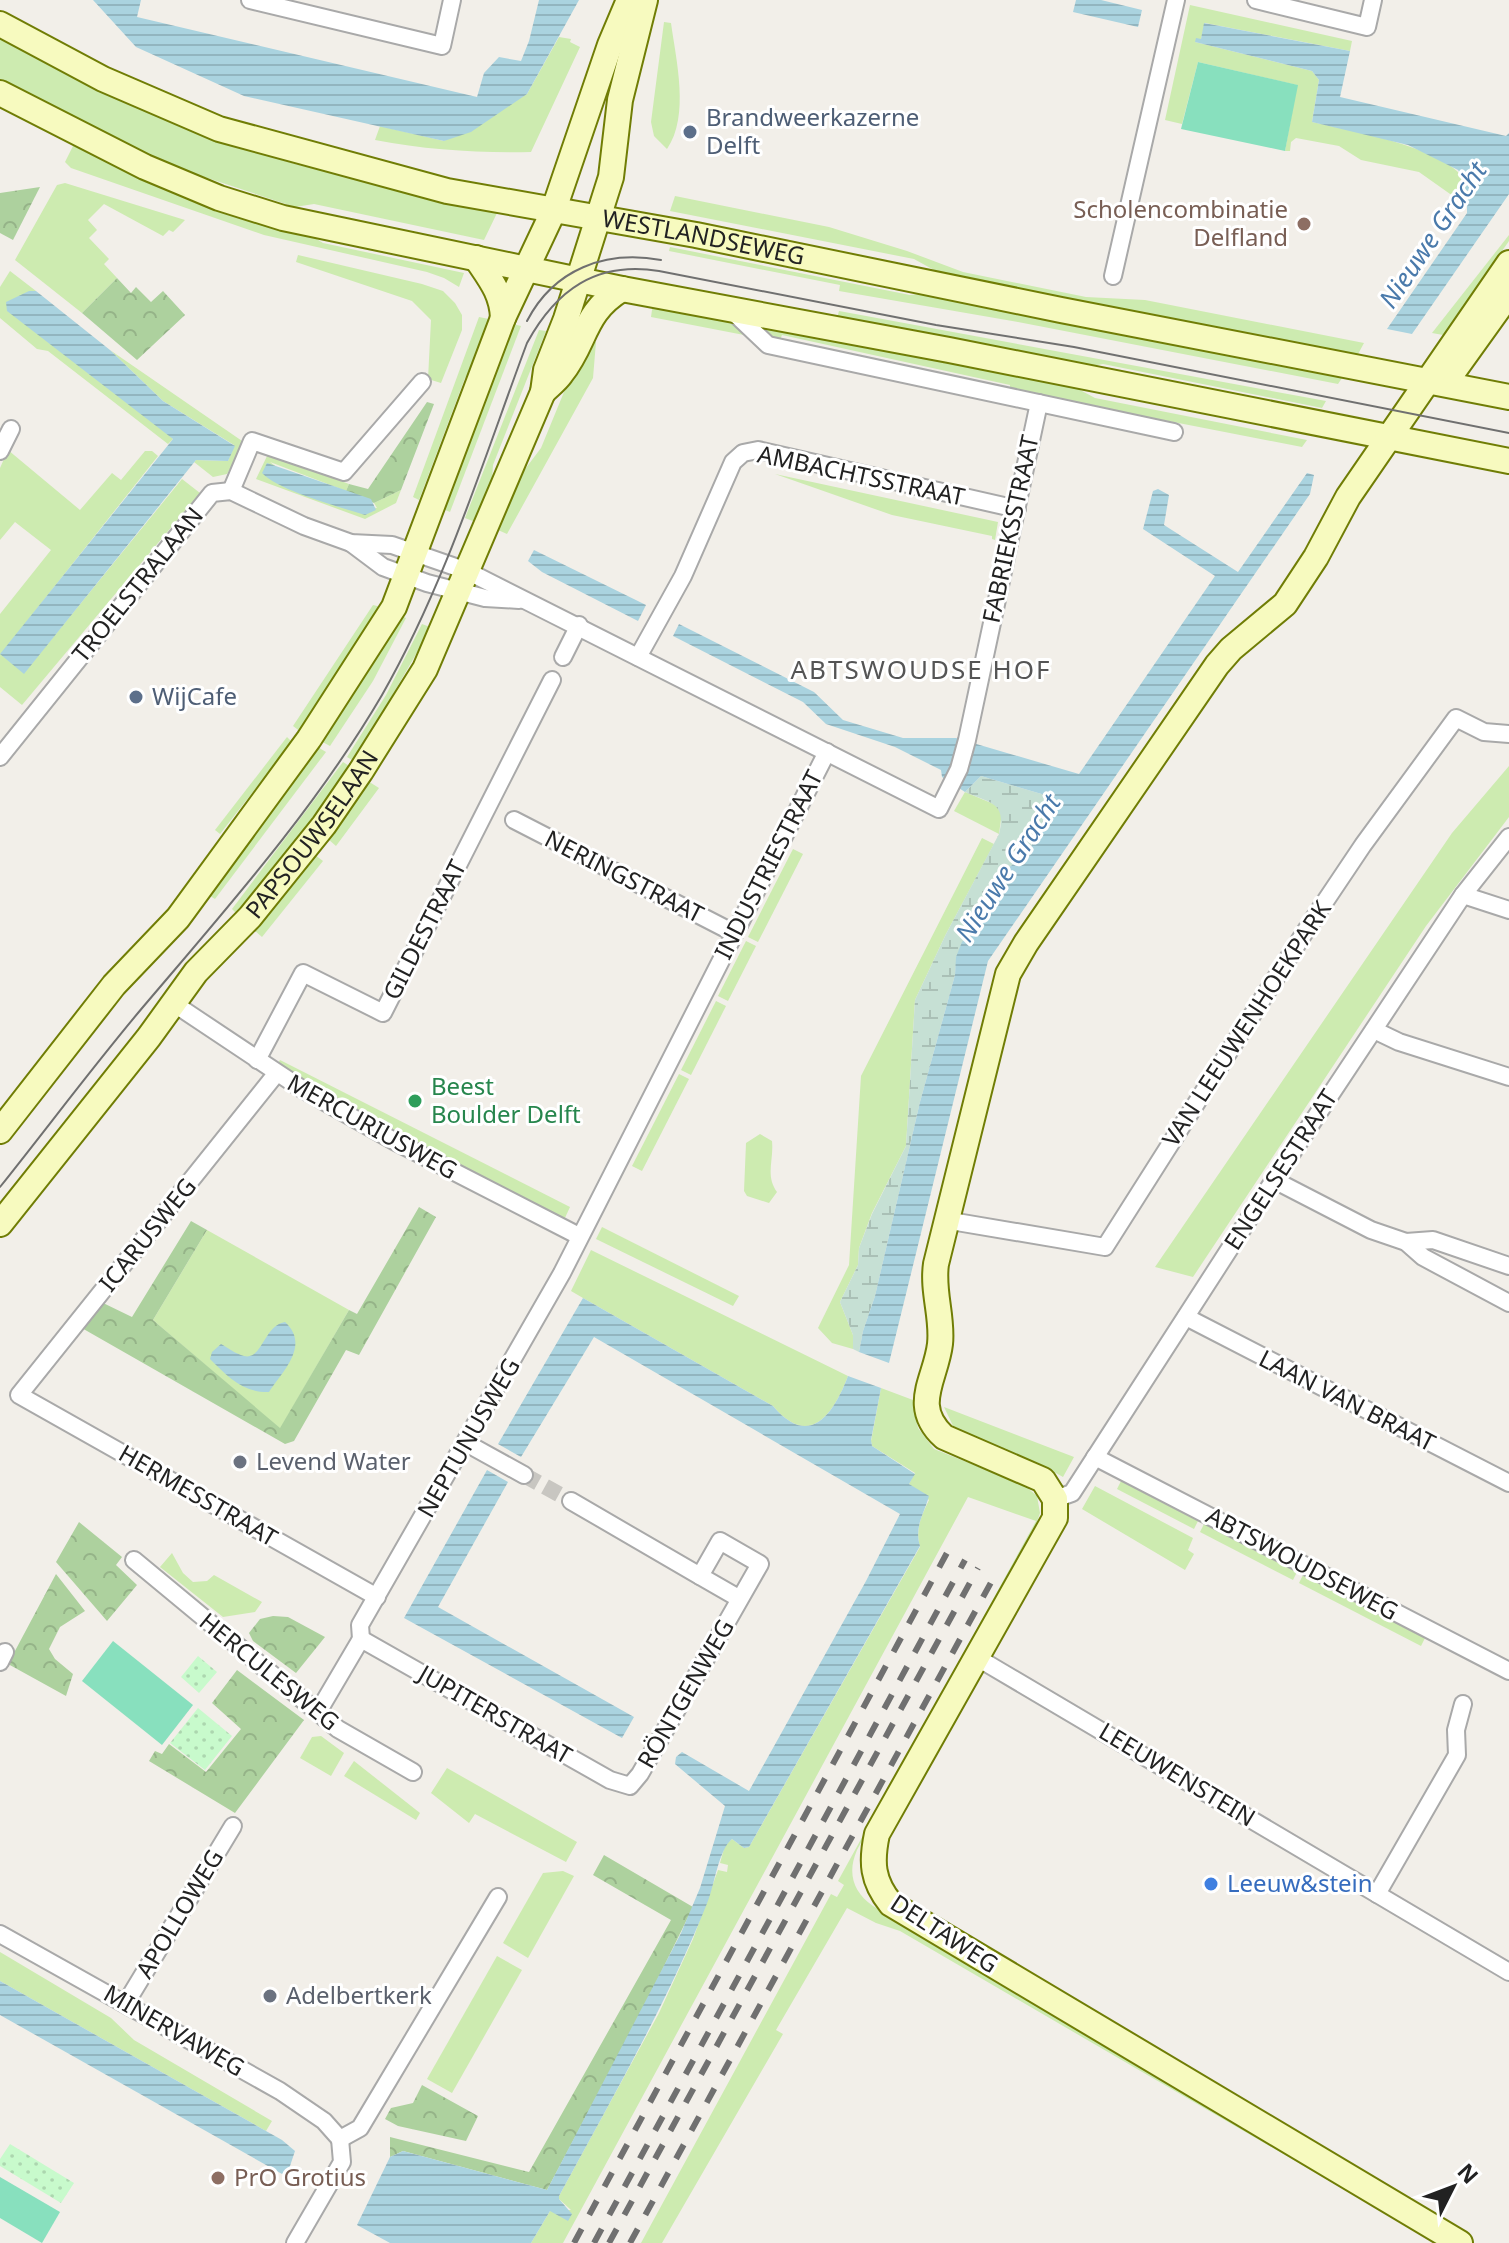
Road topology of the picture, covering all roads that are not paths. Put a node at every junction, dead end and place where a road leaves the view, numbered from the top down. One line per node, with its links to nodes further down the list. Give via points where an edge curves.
1 (250, 0): 2 (street, via 442,46)
2 (452, 0)
3 (629, 0): 10 (street)
4 (645, 0): 11 (street, PAPSOUWSELAAN)
5 (1176, 0): 15 (street)
6 (1256, 0): 7 (street, via 1367,27)
7 (1373, 0)
8 (0, 24): 10 (street, WESTLANDSEWEG, via 90,73 219,129 447,191)
9 (0, 93): 12 (street, via 145,167 219,198 283,218)
10 (553, 212): 11 (street, WESTLANDSEWEG); 14 (street)
11 (599, 219): 16 (street, PAPSOUWSELAAN); 21 (street, WESTLANDSEWEG)
12 (476, 258): 14 (street); 20 (street, via 498,290)
13 (1509, 263): 21 (street)
14 (527, 270): 16 (street); 20 (street)
15 (1113, 276)
16 (578, 279): 17 (street); 23 (street, PAPSOUWSELAAN)
17 (622, 289): 19 (street); 23 (street, PAPSOUWSELAAN, via 593,313 562,374)
18 (1509, 294): 21 (street)
19 (729, 307): 25 (street, via 768,345); 28 (street)
20 (503, 318): 34 (street)
21 (1437, 381): 24 (street, WESTLANDSEWEG); 28 (street)
22 (422, 382): 31 (street, via 344,472 252,441)
23 (543, 392): 36 (street, PAPSOUWSELAAN)
24 (1509, 397)
25 (1039, 403): 27 (street); 32 (street, FABRIEKSSTRAAT)
26 (11, 429): 29 (street)
27 (1174, 432)
28 (1398, 439): 30 (street); 57 (street, via 1338,512 1285,604 1217,665 1015,959)
29 (0, 451)
30 (1509, 461)
31 (231, 491): 33 (street, TROELSTRALAAN); 43 (street, TROELSTRALAAN, via 212,493)
32 (1017, 509): 40 (street, AMBACHTSSTRAAT, via 758,450 743,453 733,462 683,576); 44 (street, FABRIEKSSTRAAT, via 967,740 939,809)
33 (351, 543): 34 (street, TROELSTRALAAN); 35 (street, TROELSTRALAAN, via 383,567)
34 (414, 551): 35 (street); 36 (street, TROELSTRALAAN)
35 (406, 575): 36 (street, TROELSTRALAAN); 55 (street, via 389,617 309,739 178,918 114,985)
36 (463, 582): 37 (street, INDUSTRIESTRAAT); 37 (street, INDUSTRIESTRAAT, via 485,598); 50 (street, PAPSOUWSELAAN, via 425,669 331,814)
37 (524, 601): 38 (street, INDUSTRIESTRAAT)
38 (579, 625): 39 (street); 40 (street, INDUSTRIESTRAAT)
39 (563, 657)
40 (638, 657): 44 (street, INDUSTRIESTRAAT)
41 (552, 680): 52 (street, GILDESTRAAT, via 383,1013 303,973)
42 (1509, 734): 57 (street, VAN LEEUWENHOEKPARK, via 1484,732 1456,718 1310,924 1105,1247)
43 (2, 751)
44 (827, 752): 49 (street, INDUSTRIESTRAAT)
45 (514, 820): 49 (street, NERINGSTRAAT)
46 (1509, 837): 47 (street, ENGELSESTRAAT)
47 (1463, 895): 48 (street); 51 (street, ENGELSESTRAAT)
48 (1509, 910)
49 (734, 933): 59 (street, INDUSTRIESTRAAT)
50 (173, 1003): 52 (street, MERCURIUSWEG); 58 (street, PAPSOUWSELAAN)
51 (1374, 1030): 54 (street); 56 (street, ENGELSESTRAAT)
52 (257, 1060): 53 (street, MERCURIUSWEG)
53 (276, 1074): 59 (street, MERCURIUSWEG); 64 (street, ICARUSWEG)
54 (1509, 1077)
55 (0, 1131)
56 (1274, 1180): 60 (street, via 1371,1230); 63 (street, ENGELSESTRAAT)
57 (945, 1220): 69 (street, via 933,1284 940,1346 931,1371 928,1414 944,1437 1043,1480)
58 (0, 1224)
59 (579, 1236): 65 (street, NEPTUNUSWEG)
60 (1406, 1242): 61 (street, via 1433,1240); 62 (street, via 1423,1257)
61 (1509, 1266)
62 (1509, 1303)
63 (1186, 1317): 66 (street, ENGELSESTRAAT); 68 (street, LAAN VAN BRAAT)
64 (19, 1395): 73 (street, HERMESSTRAAT)
65 (466, 1443): 67 (street); 73 (street, NEPTUNUSWEG)
66 (1095, 1457): 69 (street, ENGELSESTRAAT, via 1072,1493); 77 (street, ABTSWOUDSEWEG)
67 (524, 1475)
68 (1509, 1483)
69 (1055, 1499): 76 (street, DELTAWEG, via 1051,1528)
70 (571, 1501): 72 (street, RÖNTGENWEG)
71 (134, 1560): 79 (street, HERCULESWEG)
72 (700, 1576): 74 (street, RÖNTGENWEG); 74 (street, RÖNTGENWEG, via 720,1541 760,1564)
73 (377, 1597): 75 (street, NEPTUNUSWEG, via 360,1625)
74 (740, 1599): 81 (street, RÖNTGENWEG)
75 (361, 1639): 79 (street); 81 (street, JUPITERSTRAAT, via 610,1780)
76 (976, 1657): 83 (street, LEEUWENSTEIN); 90 (street, DELTAWEG, via 877,1834 874,1875 891,1904)
77 (1509, 1671)
78 (1463, 1704): 83 (street, via 1457,1755)
79 (318, 1712): 80 (street, HERCULESWEG, via 358,1742)
80 (413, 1772)
81 (630, 1786)
82 (233, 1826): 87 (street, APOLLOWEG)
83 (1377, 1894): 86 (street, LEEUWENSTEIN)
84 (498, 1897): 88 (street, via 360,2128)
85 (0, 1934): 87 (street, MINERVAWEG)
86 (1509, 1972)
87 (126, 2003): 88 (street, MINERVAWEG, via 280,2091 324,2121)
88 (340, 2139): 89 (street, via 342,2162)
89 (295, 2243)
90 (1460, 2243)

